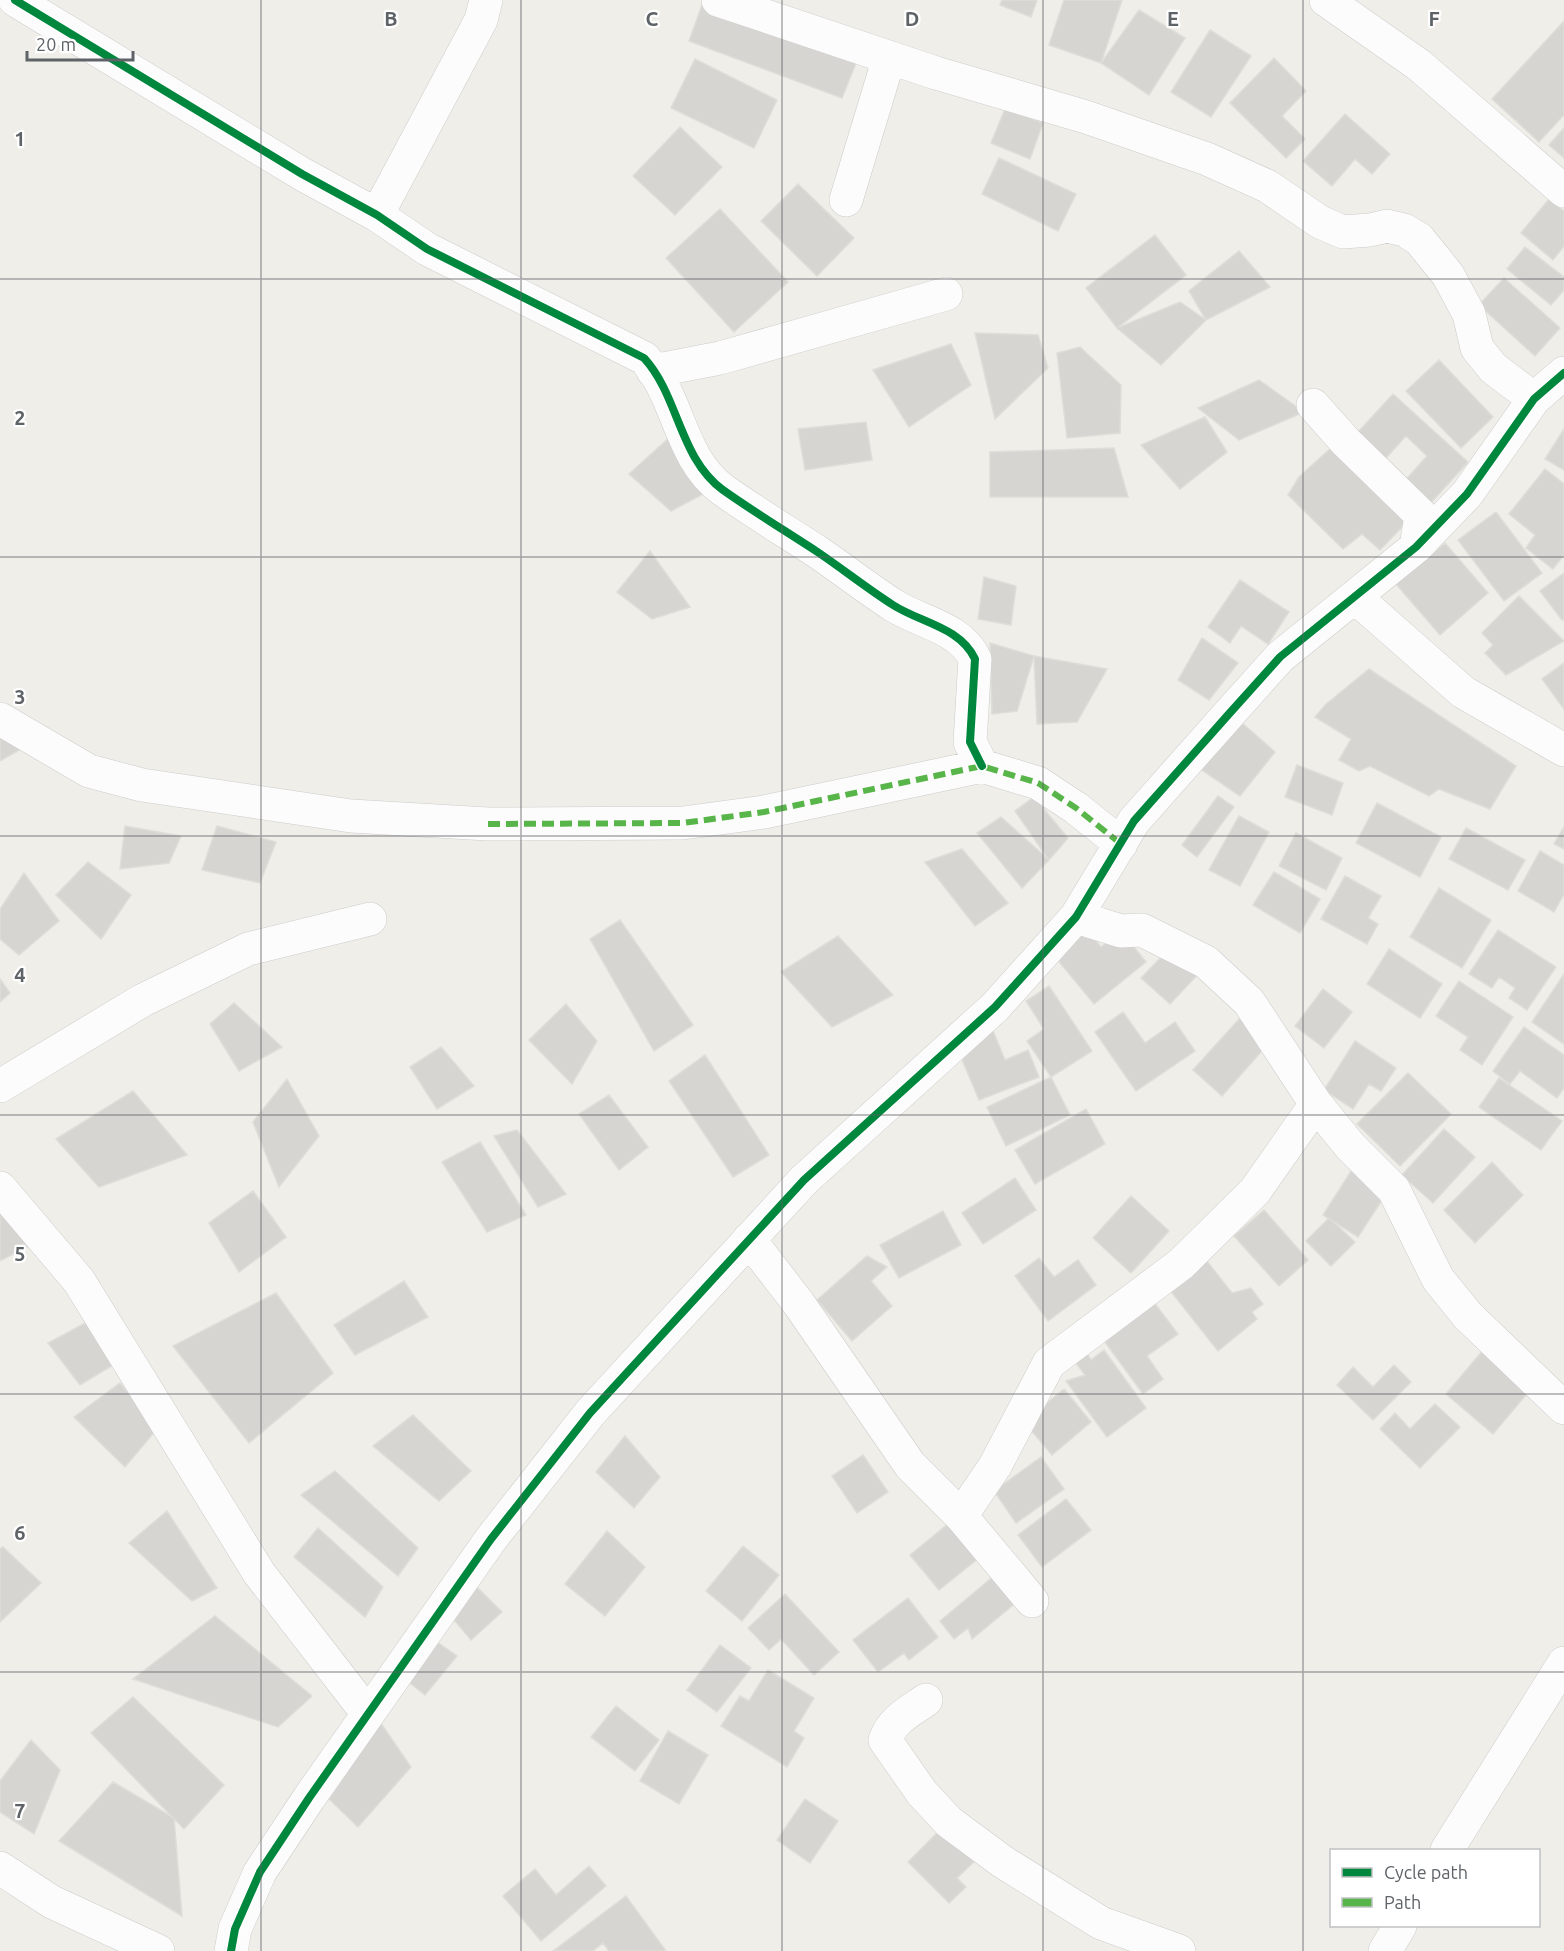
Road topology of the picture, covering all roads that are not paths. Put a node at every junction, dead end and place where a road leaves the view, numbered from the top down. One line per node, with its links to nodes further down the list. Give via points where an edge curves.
1 (15, 0): 8 (street, via 302,174)
2 (486, 0): 8 (street, via 481,20)
3 (718, 0): 5 (street)
4 (1326, 0): 6 (street, via 1419,65)
5 (889, 57): 7 (street); 12 (street, via 1086,117 1207,159 1267,186 1320,222 1343,232 1387,226 1404,230 1419,239 1448,275 1469,314 1477,348 1493,368)
6 (1564, 192)
7 (846, 200)
8 (377, 215): 10 (street, via 427,249 644,358)
9 (946, 294): 10 (street, via 720,358)
10 (653, 371): 18 (street, via 692,453 720,488 895,606 956,635 970,648 975,659 970,742)
11 (1564, 373): 12 (street)
12 (1534, 399): 14 (street, via 1467,494)
13 (1313, 405): 14 (street, via 1421,515)
14 (1416, 547): 15 (street)
15 (1355, 597): 17 (street, via 1463,692); 19 (street, via 1280,657 1134,821)
16 (0, 719): 18 (street, via 89,771 142,785 351,816 488,824 683,823 764,812)
17 (1564, 750)
18 (982, 766): 19 (street, via 1038,783)
19 (1121, 844): 20 (street)
20 (1076, 917): 23 (street, via 1121,931 1142,930 1206,963 1249,1002); 25 (street, via 995,1007 804,1180)
21 (370, 919): 22 (street, via 248,949 143,999)
22 (0, 1086)
23 (1316, 1104): 26 (street, via 1350,1146 1394,1190 1438,1279 1468,1316); 27 (street, via 1255,1191 1189,1256 1049,1363 995,1466)
24 (0, 1188): 31 (street, via 79,1281 259,1574)
25 (749, 1239): 27 (street, via 799,1304 910,1465); 31 (street, via 590,1413 491,1539)
26 (1564, 1408)
27 (961, 1516): 28 (street)
28 (1032, 1601)
29 (1564, 1663): 32 (street)
30 (926, 1700): 37 (street, via 898,1720 885,1740 922,1793 949,1822 1003,1862 1101,1923)
31 (368, 1714): 36 (street, via 260,1872 235,1929)
32 (1448, 1849)
33 (0, 1868): 35 (street, via 52,1902)
34 (1399, 1927): 38 (street)
35 (158, 1951)
36 (231, 1951)
37 (1179, 1951)
38 (1385, 1951)

